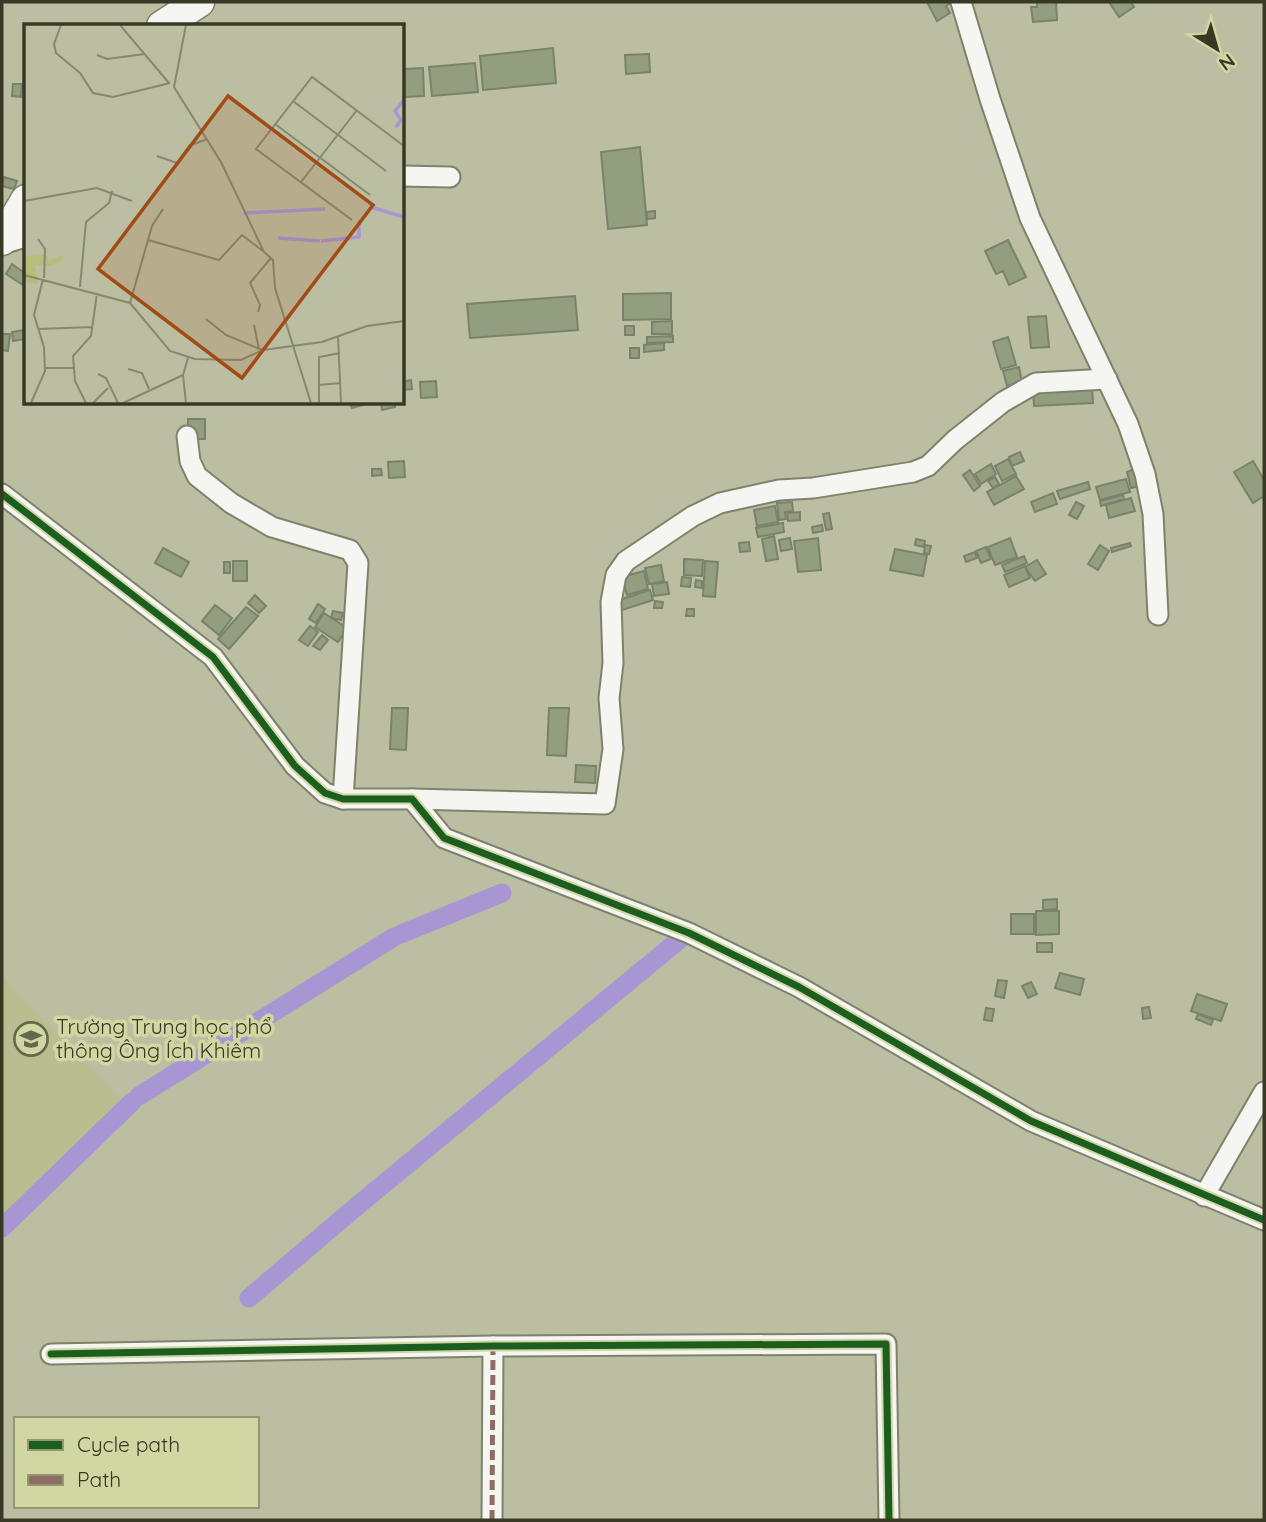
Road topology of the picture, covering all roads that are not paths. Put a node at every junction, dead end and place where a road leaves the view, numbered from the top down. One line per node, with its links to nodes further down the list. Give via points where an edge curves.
1 (199, 2): 3 (main road)
2 (961, 2): 9 (street, via 1030,218)
3 (165, 24)
4 (404, 177): 5 (street)
5 (450, 177)
6 (24, 204): 8 (main road)
7 (24, 237): 8 (street)
8 (2, 242)
9 (1107, 379): 12 (street, via 1145,474 1153,514); 14 (street, via 1036,383 1003,402 928,466 720,503 626,561 616,575 611,601 613,749 605,804)
10 (187, 436): 13 (street, via 190,461 208,486 272,527 351,550 358,563)
11 (2, 494): 13 (street, via 213,657 295,766 325,793)
12 (1158, 615)
13 (343, 799): 14 (street)
14 (412, 799): 16 (street, via 444,838 689,933 799,987 1031,1121)
15 (1264, 1092): 16 (street)
16 (1204, 1196): 17 (street)
17 (1264, 1220)
18 (493, 1346): 19 (street); 20 (street); 21 (street, via 886,1344)
19 (51, 1354)
20 (492, 1520)
21 (889, 1520)

